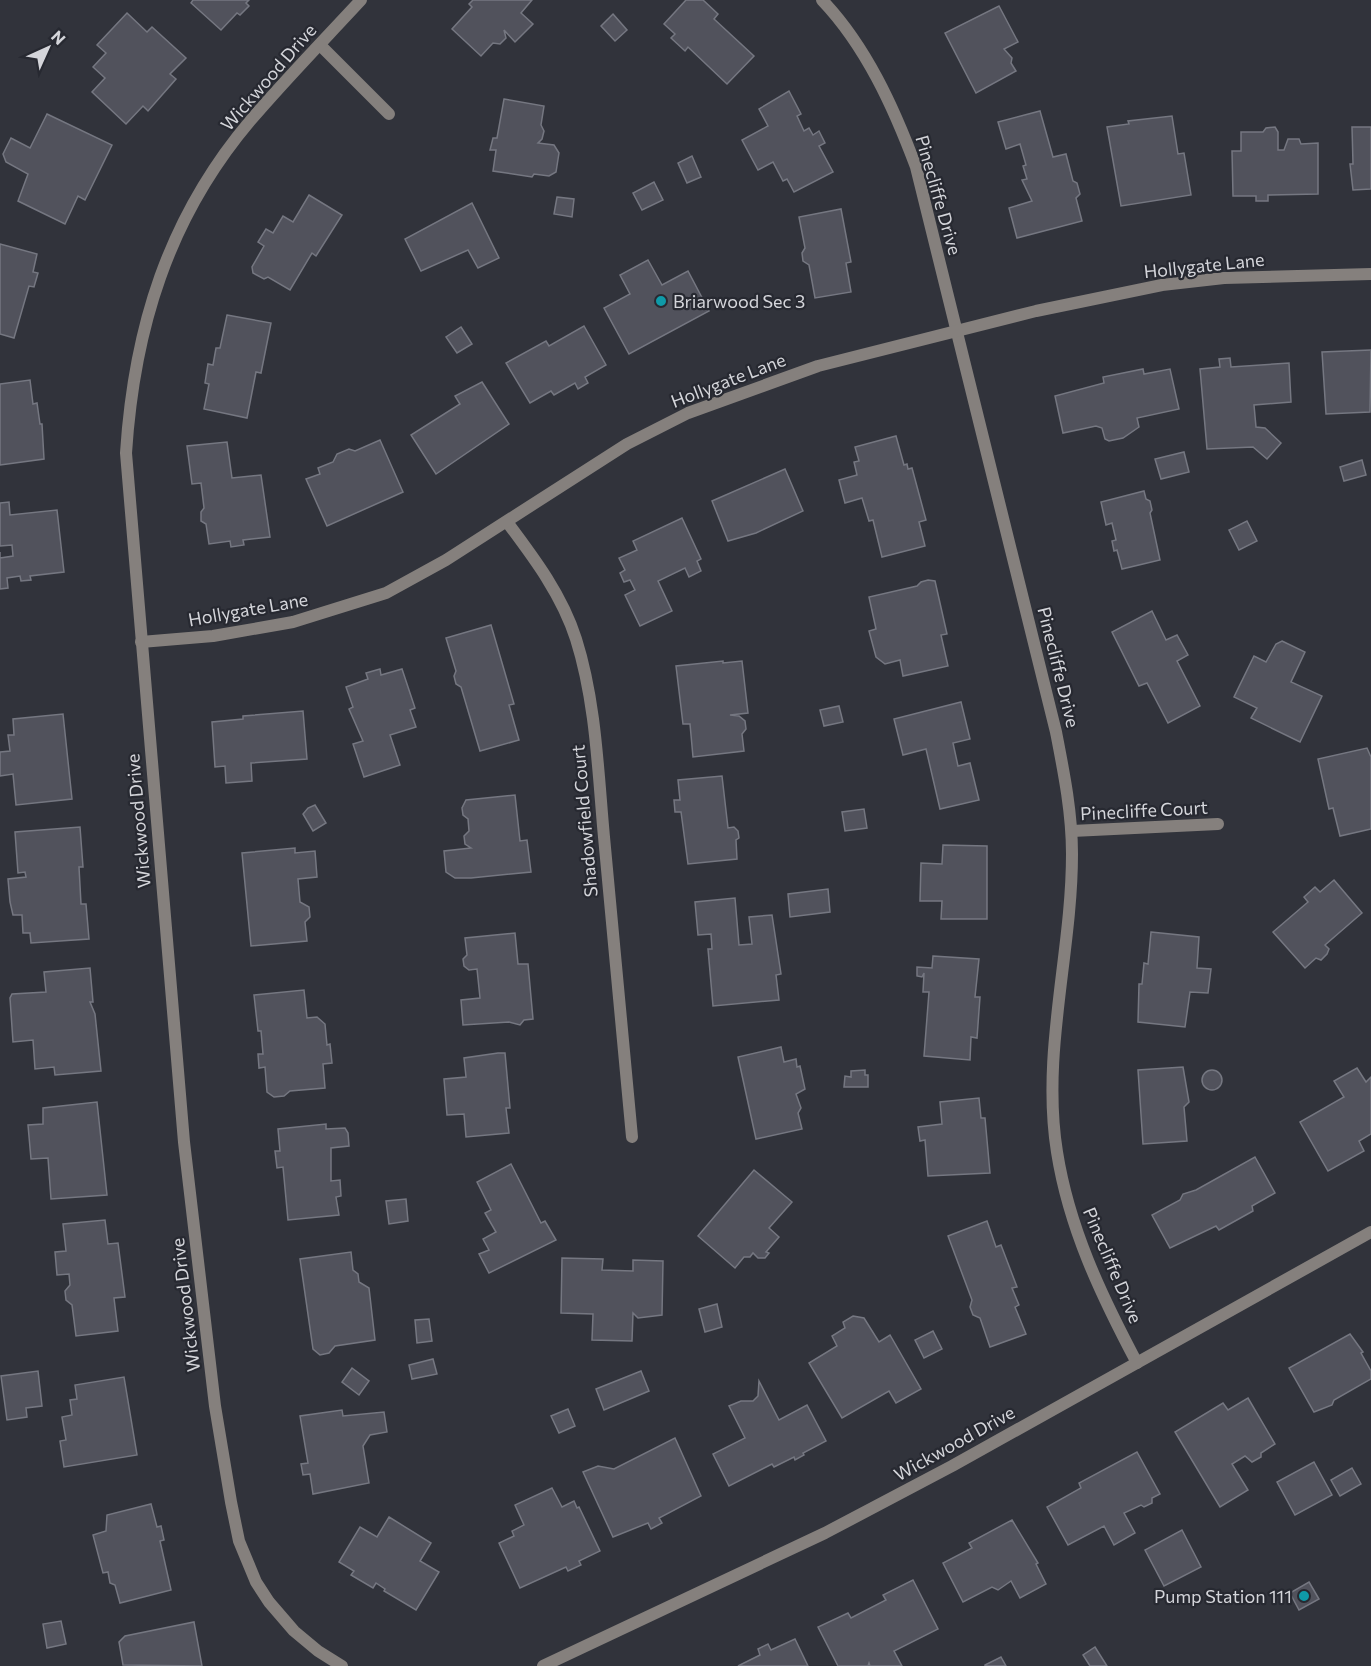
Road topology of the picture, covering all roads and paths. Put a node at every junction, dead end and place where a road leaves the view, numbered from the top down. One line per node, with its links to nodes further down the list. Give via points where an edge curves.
1 (361, 0): 3 (street, Wickwood Drive)
2 (822, 0): 6 (street, Pinecliffe Drive, via 876,78 899,124 916,167)
3 (320, 45): 4 (street); 8 (street, Wickwood Drive, via 248,123 198,194 154,291 131,389 126,453)
4 (388, 114)
5 (1371, 274): 6 (street, Hollygate Lane, via 1224,278 1162,285)
6 (957, 330): 7 (street, Hollygate Lane, via 818,366 688,412 627,444); 10 (street, Pinecliffe Drive, via 1056,732)
7 (507, 522): 8 (street, Hollygate Lane, via 386,593 353,604 293,622 213,636); 11 (street, Shadowfield Court, via 544,572 559,600 576,638 585,672 595,740)
8 (141, 642): 14 (street, Wickwood Drive, via 184,1142 231,1502 239,1541 269,1602 294,1631)
9 (1218, 824): 10 (street, Pinecliffe Court)
10 (1072, 831): 13 (street, Pinecliffe Drive, via 1053,1093 1057,1151 1074,1228 1106,1305)
11 (632, 1137)
12 (1371, 1232): 13 (street, Wickwood Drive)
13 (1137, 1363): 15 (street, Wickwood Drive, via 825,1533)
14 (342, 1666)
15 (543, 1666)

